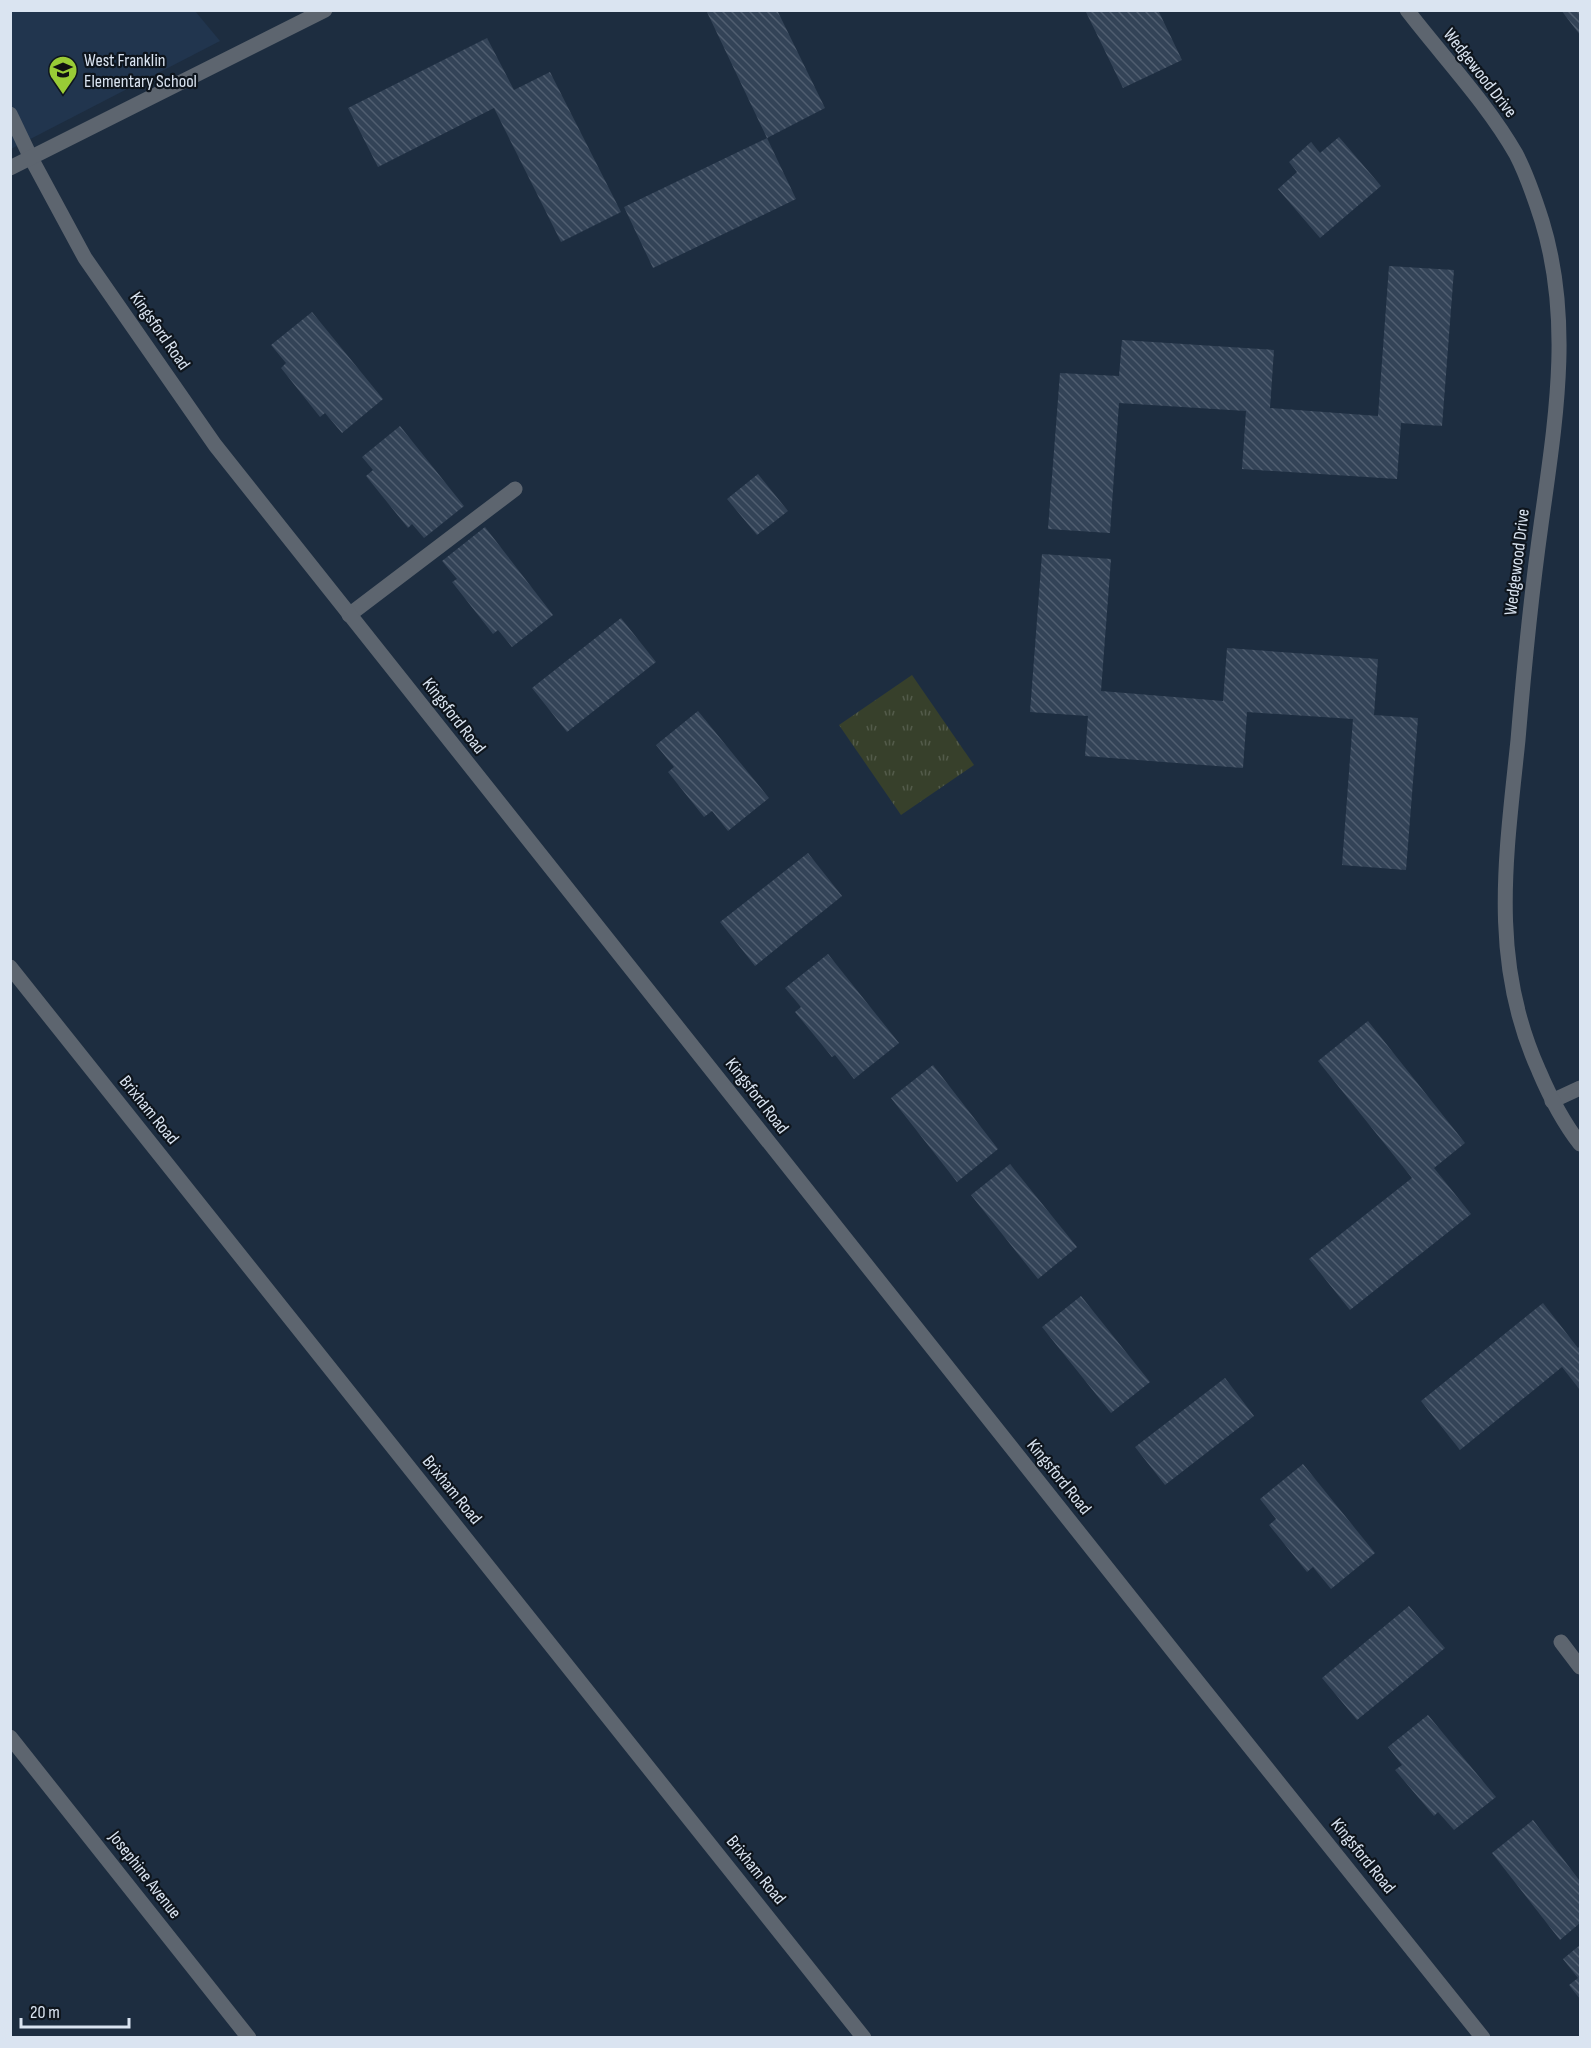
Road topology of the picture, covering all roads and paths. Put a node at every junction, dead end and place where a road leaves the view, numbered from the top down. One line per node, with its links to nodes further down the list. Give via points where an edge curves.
1 (325, 10): 4 (street)
2 (1407, 10): 10 (street, Wedgewood Drive, via 1516,155 1543,224 1558,303 1558,401 1540,532 1504,888 1510,985 1527,1045)
3 (10, 114): 4 (street, Kingsford Road)
4 (31, 158): 5 (street); 7 (street, Kingsford Road, via 85,258 215,445)
5 (10, 168)
6 (515, 489): 7 (street)
7 (350, 615): 17 (street, Kingsford Road)
8 (10, 967): 16 (street, Brixham Road)
9 (1581, 1088): 10 (street)
10 (1552, 1101): 11 (street, Wedgewood Drive)
11 (1581, 1144)
12 (1561, 1642): 13 (street)
13 (1581, 1667)
14 (10, 1737): 15 (street, Josephine Avenue)
15 (249, 2037)
16 (864, 2037)
17 (1484, 2037)

